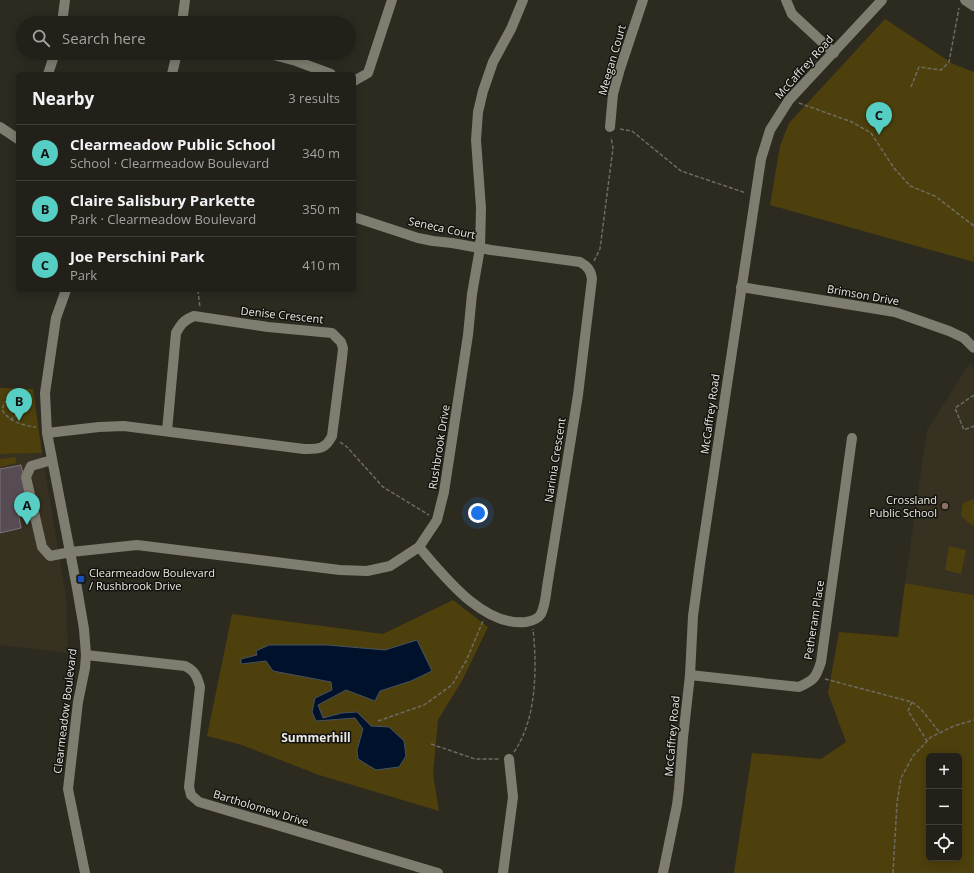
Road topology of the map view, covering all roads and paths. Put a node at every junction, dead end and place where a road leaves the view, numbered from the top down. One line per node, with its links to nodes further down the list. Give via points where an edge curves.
1 (66, 0): 10 (street)
2 (185, 0): 11 (street)
3 (392, 0): 19 (street, via 368,73)
4 (523, 0): 28 (street, Rushbrook Drive, via 512,29 493,62 478,112 476,140 481,208)
5 (642, 0): 23 (street, Meegan Court, via 613,94)
6 (786, 0): 12 (street, via 792,14)
7 (882, 0): 12 (street, McCaffrey Road)
8 (962, 3): 9 (street); 20 (path, via 949,62 941,70 919,67)
9 (974, 6)
10 (63, 16)
11 (183, 16)
12 (834, 52): 21 (street, McCaffrey Road)
13 (53, 60): 16 (street)
14 (175, 60): 17 (street)
15 (292, 60): 18 (street)
16 (49, 72)
17 (172, 72)
18 (326, 72)
19 (356, 80)
20 (911, 87)
21 (788, 100): 25 (street, McCaffrey Road, via 766,141); 27 (path, via 806,104 852,122 871,133 894,168 910,186 935,196)
22 (0, 127): 24 (street)
23 (610, 127): 25 (path, via 632,131 681,171); 29 (path, via 612,148 600,249)
24 (16, 134)
25 (755, 197): 30 (street, McCaffrey Road)
26 (356, 218): 28 (street, Seneca Court, via 418,238)
27 (974, 226)
28 (480, 248): 29 (street, via 575,260 587,265); 44 (street, Rushbrook Drive)
29 (590, 270): 48 (street, Narinia Crescent, via 592,279 578,395 547,587 540,615)
30 (741, 287): 34 (street, Brimson Drive, via 895,312 950,331 964,338); 50 (street, McCaffrey Road, via 693,616)
31 (65, 292): 40 (street, Clearmeadow Boulevard, via 56,318 45,393)
32 (198, 292): 33 (path)
33 (202, 318): 39 (street, Denise Crescent, via 194,316 187,319 176,333); 41 (street, Denise Crescent, via 332,333 343,348)
34 (974, 348)
35 (974, 395): 37 (path, via 955,408 964,430)
36 (10, 420): 36 (path, via 21,412 20,403 12,399 5,402 2,409); 38 (path)
37 (974, 426)
38 (36, 427)
39 (166, 431): 40 (street, via 124,426); 41 (street, via 304,449 325,446)
40 (47, 433): 43 (street, Clearmeadow Boulevard)
41 (332, 436): 44 (path, via 347,447 382,487)
42 (852, 438): 51 (street, Petheram Place, via 821,662)
43 (52, 460): 46 (street, Clearmeadow Boulevard); 46 (street, via 31,466 26,477 42,547 50,556)
44 (438, 520): 45 (street, Rushbrook Drive)
45 (419, 547): 46 (street, Rushbrook Drive, via 390,566 366,571 137,545); 47 (street, via 458,589)
46 (70, 552): 49 (street, Clearmeadow Boulevard, via 82,615)
47 (486, 613): 48 (street, via 518,623); 54 (path, via 466,661 452,685 424,705)
48 (533, 621): 58 (path, via 534,688 529,720 520,744)
49 (86, 655): 59 (street, Clearmeadow Boulevard, via 68,789); 60 (street, Bartholomew Drive, via 185,666 197,675 200,687 189,787 191,795 199,802)
50 (690, 675): 51 (street, Petheram Place, via 799,687); 62 (street, McCaffrey Road, via 678,805)
51 (815, 677): 52 (path)
52 (912, 702): 55 (path); 56 (path, via 908,711)
53 (974, 720): 55 (path)
54 (378, 721)
55 (940, 733): 56 (path)
56 (927, 741): 63 (path, via 913,756 901,778)
57 (431, 744): 58 (path, via 475,758)
58 (509, 759): 61 (street, via 513,797)
59 (85, 873)
60 (438, 873)
61 (502, 873)
62 (663, 873)
63 (893, 873)

